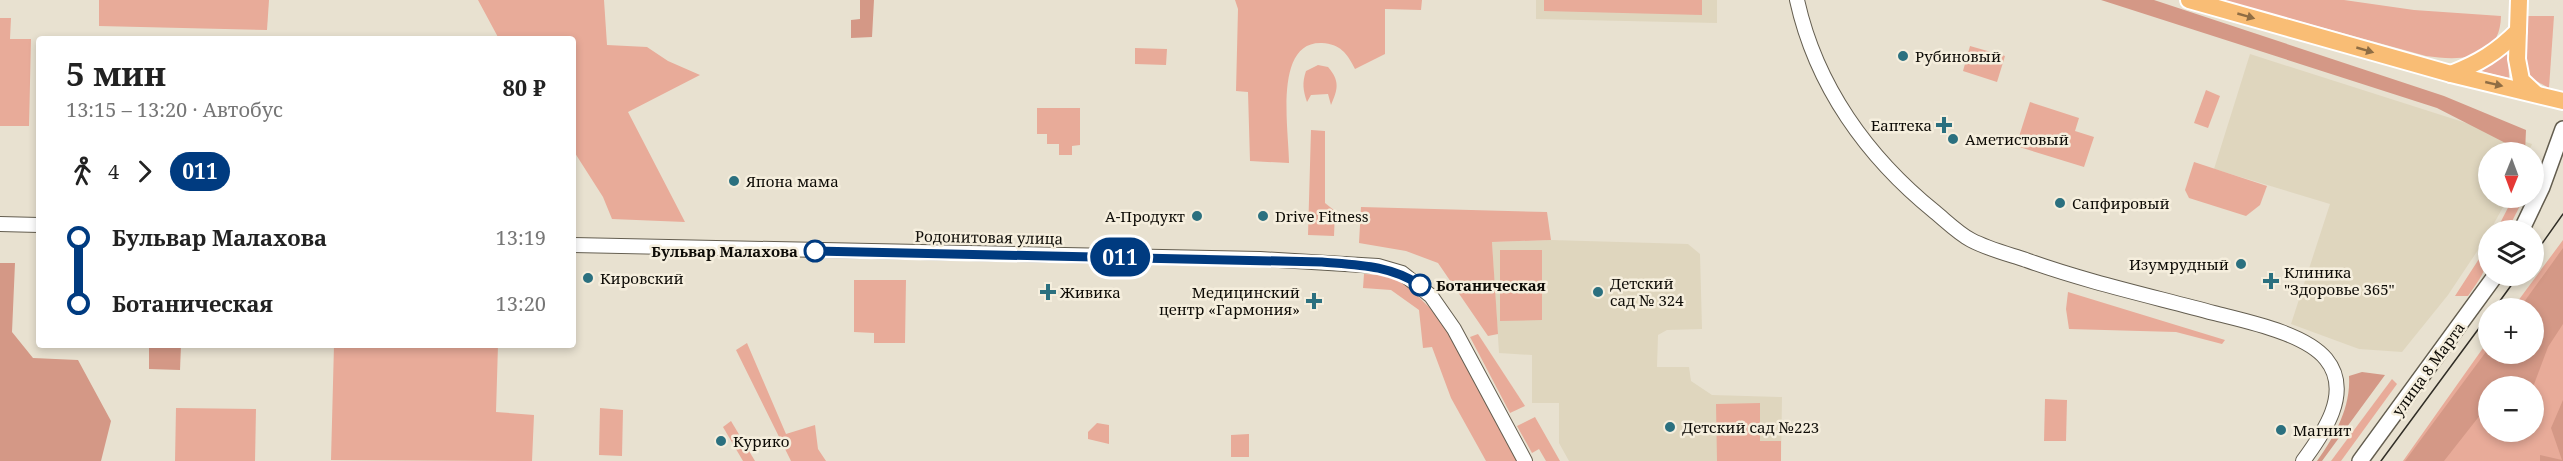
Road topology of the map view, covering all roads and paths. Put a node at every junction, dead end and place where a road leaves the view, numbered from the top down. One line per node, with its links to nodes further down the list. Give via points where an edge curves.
1 (1797, 0): 15 (street, via 1804,32 1831,94 1857,134 1907,189 1969,240 2062,273 2261,327 2317,350 2334,375 2336,404)
2 (2189, 0): 5 (main road, one-way to 5)
3 (2518, 0): 4 (main road)
4 (2518, 31): 5 (main road, via 2480,63); 6 (main road, via 2521,80)
5 (2451, 74): 6 (main road, one-way to 6)
6 (2537, 94): 7 (main road)
7 (2563, 101)
8 (2563, 129): 9 (main road)
9 (2526, 220)
10 (0, 224): 11 (street)
11 (36, 225)
12 (576, 245): 14 (street, Родонитовая улица, via 1260,259 1378,266 1402,273 1431,296 1454,329)
13 (2488, 286): 16 (main road, улица 8 Марта)
14 (1525, 461)
15 (2303, 461)
16 (2360, 461)

